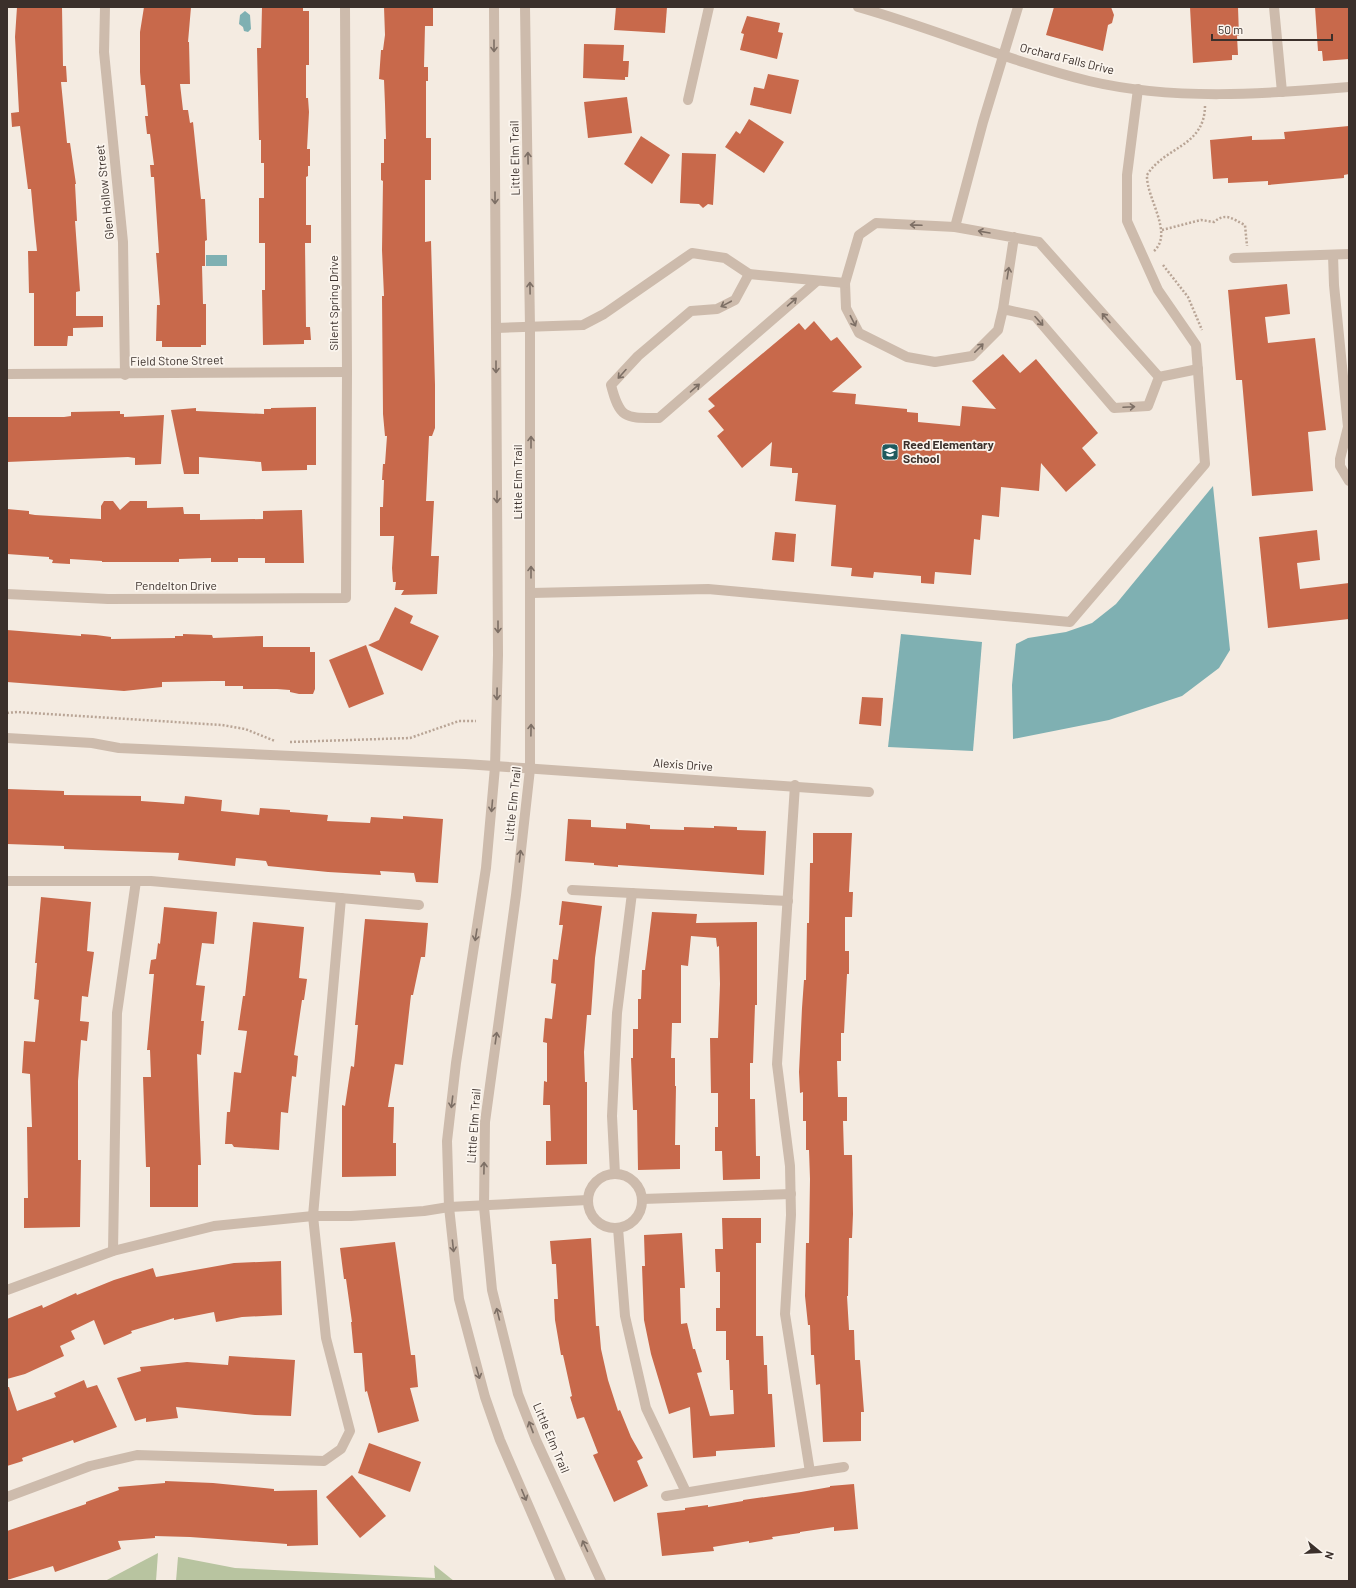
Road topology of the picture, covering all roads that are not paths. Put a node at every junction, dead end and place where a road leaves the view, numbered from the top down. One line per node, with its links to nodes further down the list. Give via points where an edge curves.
1 (105, 7): 28 (street, Glen Hollow Street, via 104,52 123,242)
2 (344, 7): 26 (street, Silent Spring Drive)
3 (494, 7): 24 (street, Little Elm Trail, one-way to 24)
4 (525, 7): 23 (street, Little Elm Trail, one-way to 4)
5 (709, 7): 13 (street)
6 (858, 7): 9 (street, Orchard Falls Drive)
7 (1018, 7): 9 (street)
8 (1274, 7): 12 (street)
9 (1003, 56): 11 (street, Orchard Falls Drive, via 1090,81); 14 (street)
10 (1349, 87): 12 (street, Orchard Falls Drive)
11 (1138, 89): 12 (street, Orchard Falls Drive, via 1193,93); 25 (street, via 1127,175 1126,221 1158,290 1196,345)
12 (1282, 92)
13 (688, 100)
14 (955, 227): 15 (street, one-way to 14); 21 (street, one-way to 21, via 876,224 859,235)
15 (1014, 237): 22 (street, one-way to 15); 29 (street, one-way to 15, via 1039,242)
16 (1333, 254): 17 (street); 18 (street); 30 (street, via 1348,427 1340,459 1342,471)
17 (1349, 254)
18 (1234, 258)
19 (749, 274): 20 (street); 20 (street, one-way to 20, via 735,300 717,309 691,311 638,356 611,385 616,406 631,418 659,418); 23 (street, via 725,258 692,253 604,314 583,325)
20 (817, 281): 21 (street)
21 (845, 284): 22 (street, one-way to 22, via 846,308 859,333 907,357 935,362 972,356 998,330)
22 (1003, 309): 29 (street, one-way to 29, via 1035,316 1114,408 1148,406)
23 (530, 327): 24 (street); 31 (street, Little Elm Trail, one-way to 23)
24 (496, 328): 35 (street, Little Elm Trail, one-way to 35, via 498,655)
25 (1198, 369): 29 (street); 31 (street, via 1205,464 1070,622 708,589)
26 (347, 372): 28 (street, Field Stone Street); 33 (street, Silent Spring Drive)
27 (7, 374): 28 (street, Field Stone Street)
28 (124, 374)
29 (1159, 377)
30 (1349, 481)
31 (531, 592): 36 (street, Little Elm Trail, one-way to 31)
32 (7, 594): 33 (street, Pendelton Drive, via 108,599)
33 (346, 598)
34 (7, 738): 35 (street, Alexis Drive, via 92,743 119,748)
35 (495, 767): 36 (street, Alexis Drive); 50 (street, Little Elm Trail, one-way to 50, via 486,868 456,1063 447,1141)
36 (530, 769): 37 (street, Alexis Drive); 51 (street, Little Elm Trail, one-way to 36, via 485,1122 516,895)
37 (795, 785): 38 (street, Alexis Drive); 44 (street)
38 (869, 792)
39 (7, 881): 40 (street)
40 (136, 881): 43 (street); 54 (street, via 117,1013)
41 (572, 890): 42 (street)
42 (632, 893): 44 (street); 46 (street, via 617,1013 612,1116)
43 (340, 898): 45 (street); 52 (street)
44 (788, 901): 47 (street, via 777,1064 790,1166)
45 (419, 905)
46 (615, 1174): 48 (street, via 630,1178 638,1187); 49 (street, via 606,1175 593,1184)
47 (791, 1194): 48 (street); 57 (street, via 785,1314)
48 (642, 1199): 53 (street, via 638,1215 633,1221)
49 (588, 1200): 51 (street); 53 (street, via 589,1209 600,1224 608,1228)
50 (449, 1207): 51 (street); 52 (street, via 416,1212); 61 (street, Little Elm Trail, one-way to 61, via 459,1299 485,1397 500,1440)
51 (484, 1207): 62 (street, Little Elm Trail, one-way to 51, via 536,1440 518,1394 492,1290)
52 (313, 1216): 54 (street, via 214,1226); 60 (street, via 326,1338 350,1431 341,1448 324,1461 137,1455 90,1466)
53 (618, 1228): 58 (street, via 625,1316 646,1408)
54 (113, 1251): 55 (street)
55 (7, 1290)
56 (844, 1467): 57 (street)
57 (810, 1472): 58 (street)
58 (686, 1492): 59 (street)
59 (666, 1496)
60 (7, 1497)
61 (561, 1581)
62 (601, 1581)

